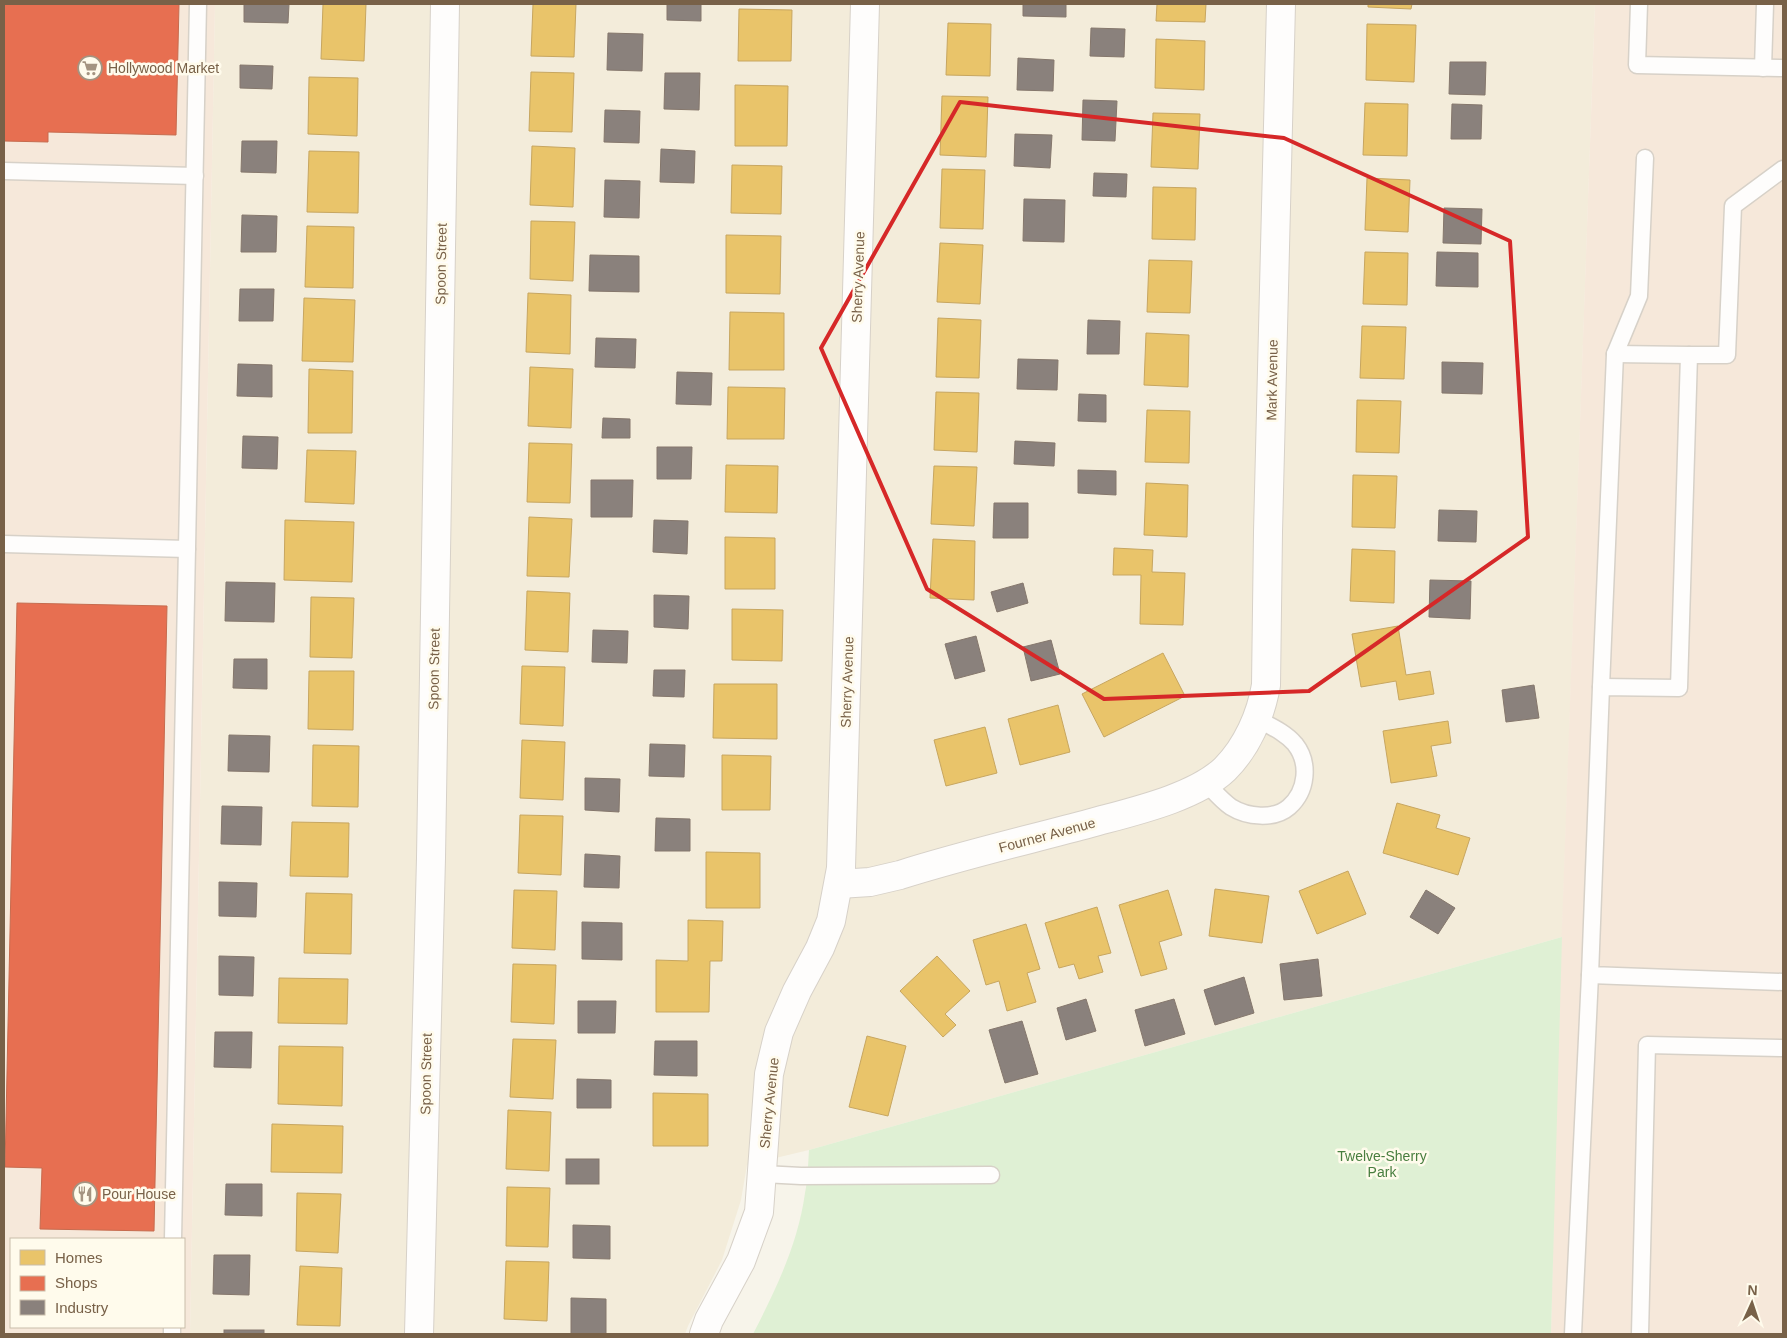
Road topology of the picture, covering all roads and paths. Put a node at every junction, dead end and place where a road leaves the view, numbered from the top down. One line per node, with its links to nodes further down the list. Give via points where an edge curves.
1 (198, 4): 12 (lane)
2 (445, 4): 28 (street, Spoon Street)
3 (865, 4): 21 (street, Sherry Avenue, via 843,834)
4 (1281, 4): 18 (street, Mark Avenue, via 1266,685)
5 (1639, 4): 7 (lane, via 1637,65)
6 (1765, 4): 7 (lane)
7 (1764, 68): 8 (lane)
8 (1783, 68)
9 (1646, 158): 13 (lane, via 1640,296)
10 (1783, 169): 14 (lane, via 1732,206 1727,355)
11 (4, 171): 12 (lane)
12 (195, 176): 16 (lane)
13 (1615, 354): 14 (lane); 17 (lane)
14 (1689, 355): 17 (lane, via 1679,688)
15 (4, 544): 16 (lane)
16 (187, 549): 27 (lane)
17 (1601, 687): 22 (lane)
18 (1256, 719): 19 (street, Mark Avenue); 20 (lane, via 1281,732 1295,745 1303,760 1305,777 1299,793 1288,807 1272,814 1255,815 1232,808)
19 (1240, 751): 20 (street, Fourner Avenue, via 1224,770)
20 (1206, 783): 21 (street, Fourner Avenue, via 1180,796 1118,815 900,875 870,882)
21 (839, 884): 25 (street, Sherry Avenue, via 831,921 779,1032 769,1074)
22 (1590, 975): 23 (lane); 30 (lane)
23 (1783, 982)
24 (1783, 1048): 31 (lane, via 1647,1045)
25 (763, 1174): 26 (lane); 29 (street, Sherry Avenue, via 759,1212 741,1261)
26 (991, 1175)
27 (174, 1238)
28 (420, 1334)
29 (704, 1334)
30 (1573, 1334)
31 (1640, 1334)

